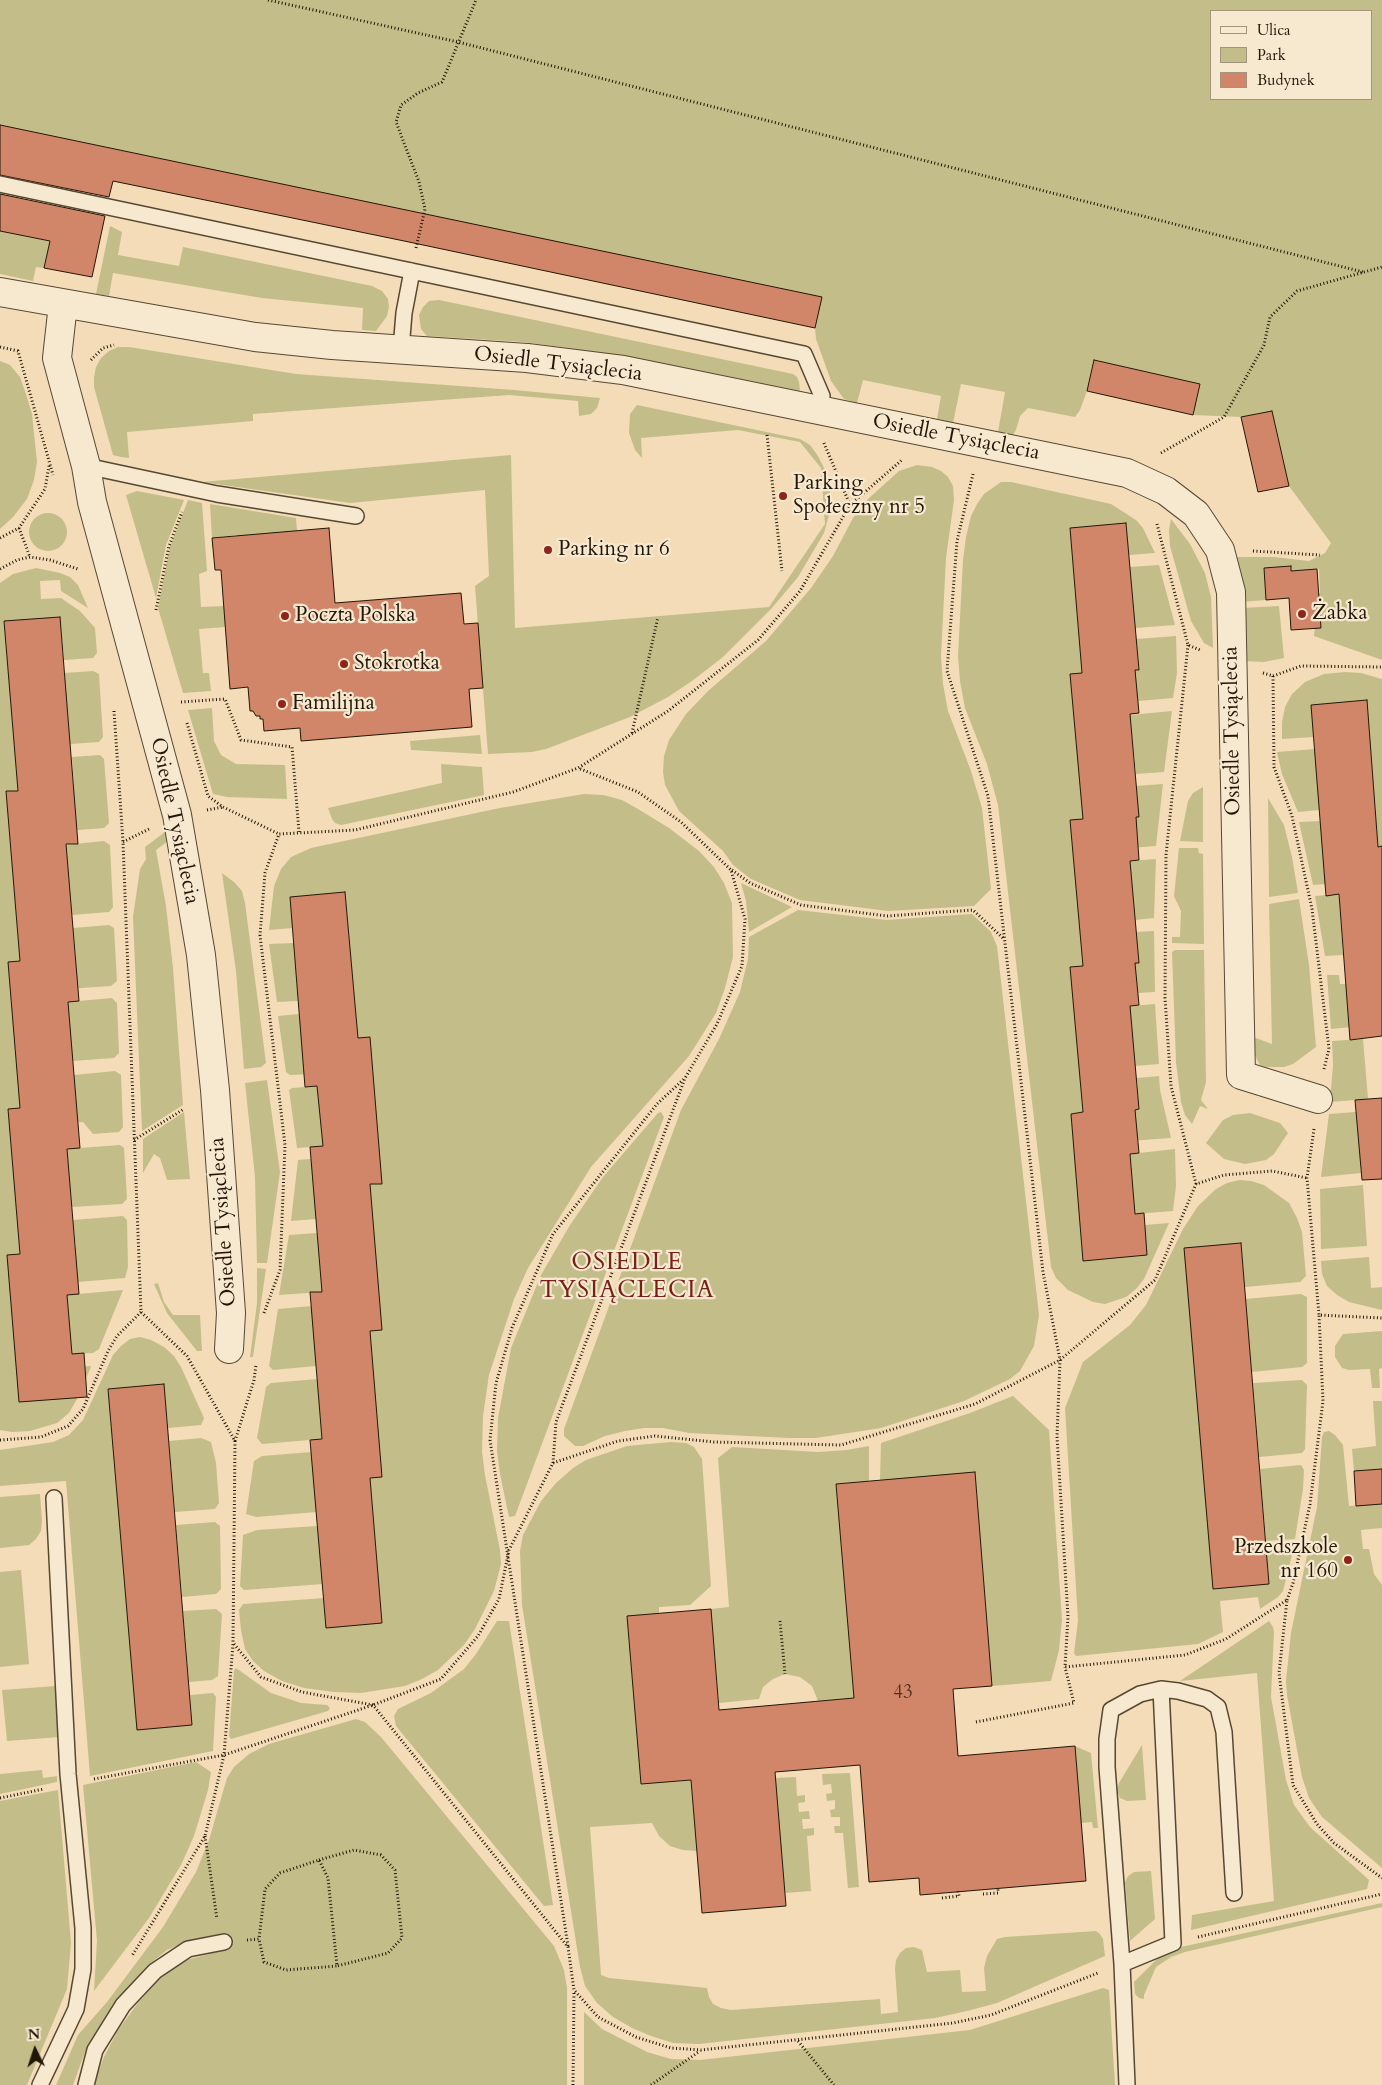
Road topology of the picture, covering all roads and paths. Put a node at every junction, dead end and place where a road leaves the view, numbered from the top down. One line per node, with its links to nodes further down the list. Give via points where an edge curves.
1 (268, 0): 3 (path)
2 (476, 0): 3 (path)
3 (458, 42): 6 (path, via 442,82 400,104 396,122 419,182 425,209); 7 (path)
4 (0, 184): 6 (lane)
5 (1382, 267): 7 (path)
6 (412, 271): 12 (lane); 14 (lane, via 804,354 822,396)
7 (1363, 272): 21 (path, via 1297,291 1270,317 1264,345 1224,417)
8 (0, 292): 9 (street, Osiedle Tysiąclecia)
9 (63, 304): 12 (street, Osiedle Tysiąclecia, via 255,336); 19 (street, Osiedle Tysiąclecia, via 57,358)
10 (117, 344): 13 (path, via 103,348 92,357)
11 (0, 347): 18 (path, via 18,351)
12 (400, 349): 14 (street, Osiedle Tysiąclecia, via 527,358 623,370)
13 (89, 366)
14 (820, 410): 21 (street, Osiedle Tysiąclecia)
15 (766, 435): 34 (path)
16 (832, 442): 24 (path, via 823,441)
17 (896, 456): 24 (path, via 905,457)
18 (50, 463): 22 (path); 27 (path, via 45,489)
19 (86, 466): 23 (lane); 55 (street, Osiedle Tysiąclecia, via 92,502 177,815 201,955)
20 (965, 470): 53 (path, via 974,472 958,541 947,671 988,796)
21 (1126, 473): 29 (street, Osiedle Tysiąclecia, via 1166,491 1196,514)
22 (56, 482)
23 (192, 489): 25 (lane); 36 (path, via 169,546)
24 (850, 505): 48 (path, via 800,591 758,640 668,711)
25 (356, 516)
26 (1156, 520): 39 (path)
27 (18, 528): 28 (path); 31 (path)
28 (0, 538)
29 (1220, 550): 30 (path); 40 (street, Osiedle Tysiąclecia, via 1231,592)
30 (1320, 555)
31 (30, 557): 32 (path, via 82,571); 33 (path)
32 (80, 563)
33 (0, 569)
34 (782, 572)
35 (153, 600): 36 (path)
36 (156, 610): 38 (path)
37 (658, 617): 48 (path)
38 (158, 619)
39 (1188, 645): 40 (path); 59 (path, via 1166,855 1165,998 1171,1086)
40 (1232, 662): 42 (path); 56 (street, Osiedle Tysiąclecia, via 1242,1075)
41 (1382, 666): 42 (path, via 1301,666)
42 (1273, 676): 56 (path, via 1274,767 1292,816 1312,908 1329,1049)
43 (178, 692): 44 (path)
44 (181, 702): 46 (path); 50 (path, via 225,699 241,740 292,747)
45 (114, 710): 57 (path, via 123,842)
46 (184, 711)
47 (186, 720): 51 (path, via 208,796 223,807)
48 (632, 734): 49 (path)
49 (578, 768): 50 (path, via 513,792 355,830); 52 (path, via 638,792 681,822)
50 (299, 832): 51 (path)
51 (279, 834): 62 (path, via 265,873 260,935 285,1145 280,1270)
52 (731, 870): 53 (path, via 750,883 801,906 887,916 973,910); 54 (path, via 745,919 742,966 717,1024)
53 (1004, 939): 65 (path, via 1043,1272)
54 (685, 1078): 69 (path, via 556,1422); 71 (path, via 657,1104 553,1234 512,1328 496,1383 490,1440)
55 (215, 1090): 57 (path); 64 (street, Osiedle Tysiąclecia, via 231,1313)
56 (1318, 1099): 58 (path)
57 (134, 1140): 60 (path)
58 (1307, 1178): 59 (path, via 1272,1171 1224,1175); 61 (path)
59 (1196, 1184): 65 (path, via 1155,1280)
60 (141, 1312): 67 (path, via 117,1336 83,1409 68,1426 41,1436); 68 (path, via 187,1356)
61 (1319, 1315): 63 (path); 72 (path, via 1323,1401 1310,1504)
62 (263, 1317)
63 (1382, 1318)
64 (229, 1349)
65 (1060, 1360): 69 (path, via 975,1404 841,1445 714,1442 656,1436 618,1441); 75 (path, via 1058,1436 1068,1618)
66 (256, 1362): 68 (path, via 254,1380)
67 (0, 1440)
68 (235, 1441): 74 (path)
69 (553, 1462): 71 (path)
70 (54, 1498): 81 (lane)
71 (508, 1550): 78 (path, via 499,1599 478,1636 441,1679); 95 (path)
72 (1287, 1600): 75 (path, via 1226,1639 1185,1655); 85 (path, via 1279,1674 1293,1785 1317,1824 1334,1843)
73 (780, 1621): 76 (path)
74 (233, 1644): 78 (path, via 261,1677 302,1692); 80 (path)
75 (1065, 1666): 79 (path, via 1074,1703)
76 (785, 1674)
77 (1161, 1689): 88 (lane, via 1207,1699 1218,1708 1224,1732); 94 (lane); 97 (lane, via 1140,1694 1111,1710 1107,1767)
78 (373, 1705): 80 (path); 95 (path)
79 (976, 1722)
80 (224, 1755): 81 (path); 83 (path)
81 (69, 1784): 82 (path); 102 (lane, via 83,1928 83,1969 76,2009)
82 (0, 1798)
83 (204, 1836): 93 (path); 96 (path)
84 (319, 1860): 92 (path, via 280,1873 265,1889); 98 (path, via 328,1878); 98 (path, via 354,1850 381,1855 395,1870 402,1938 388,1953)
85 (1382, 1878)
86 (998, 1888): 89 (path, via 998,1893)
87 (958, 1891): 91 (path, via 959,1896)
88 (1234, 1893)
89 (983, 1894)
90 (1382, 1894): 94 (path)
91 (942, 1898)
92 (259, 1939): 93 (path); 98 (path, via 264,1962 286,1970)
93 (222, 1942): 103 (lane, via 188,1948 155,1970 123,2005 96,2050)
94 (1173, 1943): 97 (lane)
95 (568, 1947): 99 (path)
96 (128, 1961)
97 (1122, 1964): 100 (path, via 991,2015 953,2023); 107 (lane)
98 (337, 1966)
99 (574, 1990): 101 (path, via 598,2017 636,2038 672,2048); 104 (path)
100 (798, 2041): 101 (path); 106 (path)
101 (700, 2050): 105 (path)
102 (40, 2085)
103 (86, 2085)
104 (573, 2085)
105 (651, 2085)
106 (834, 2085)
107 (1127, 2085)

